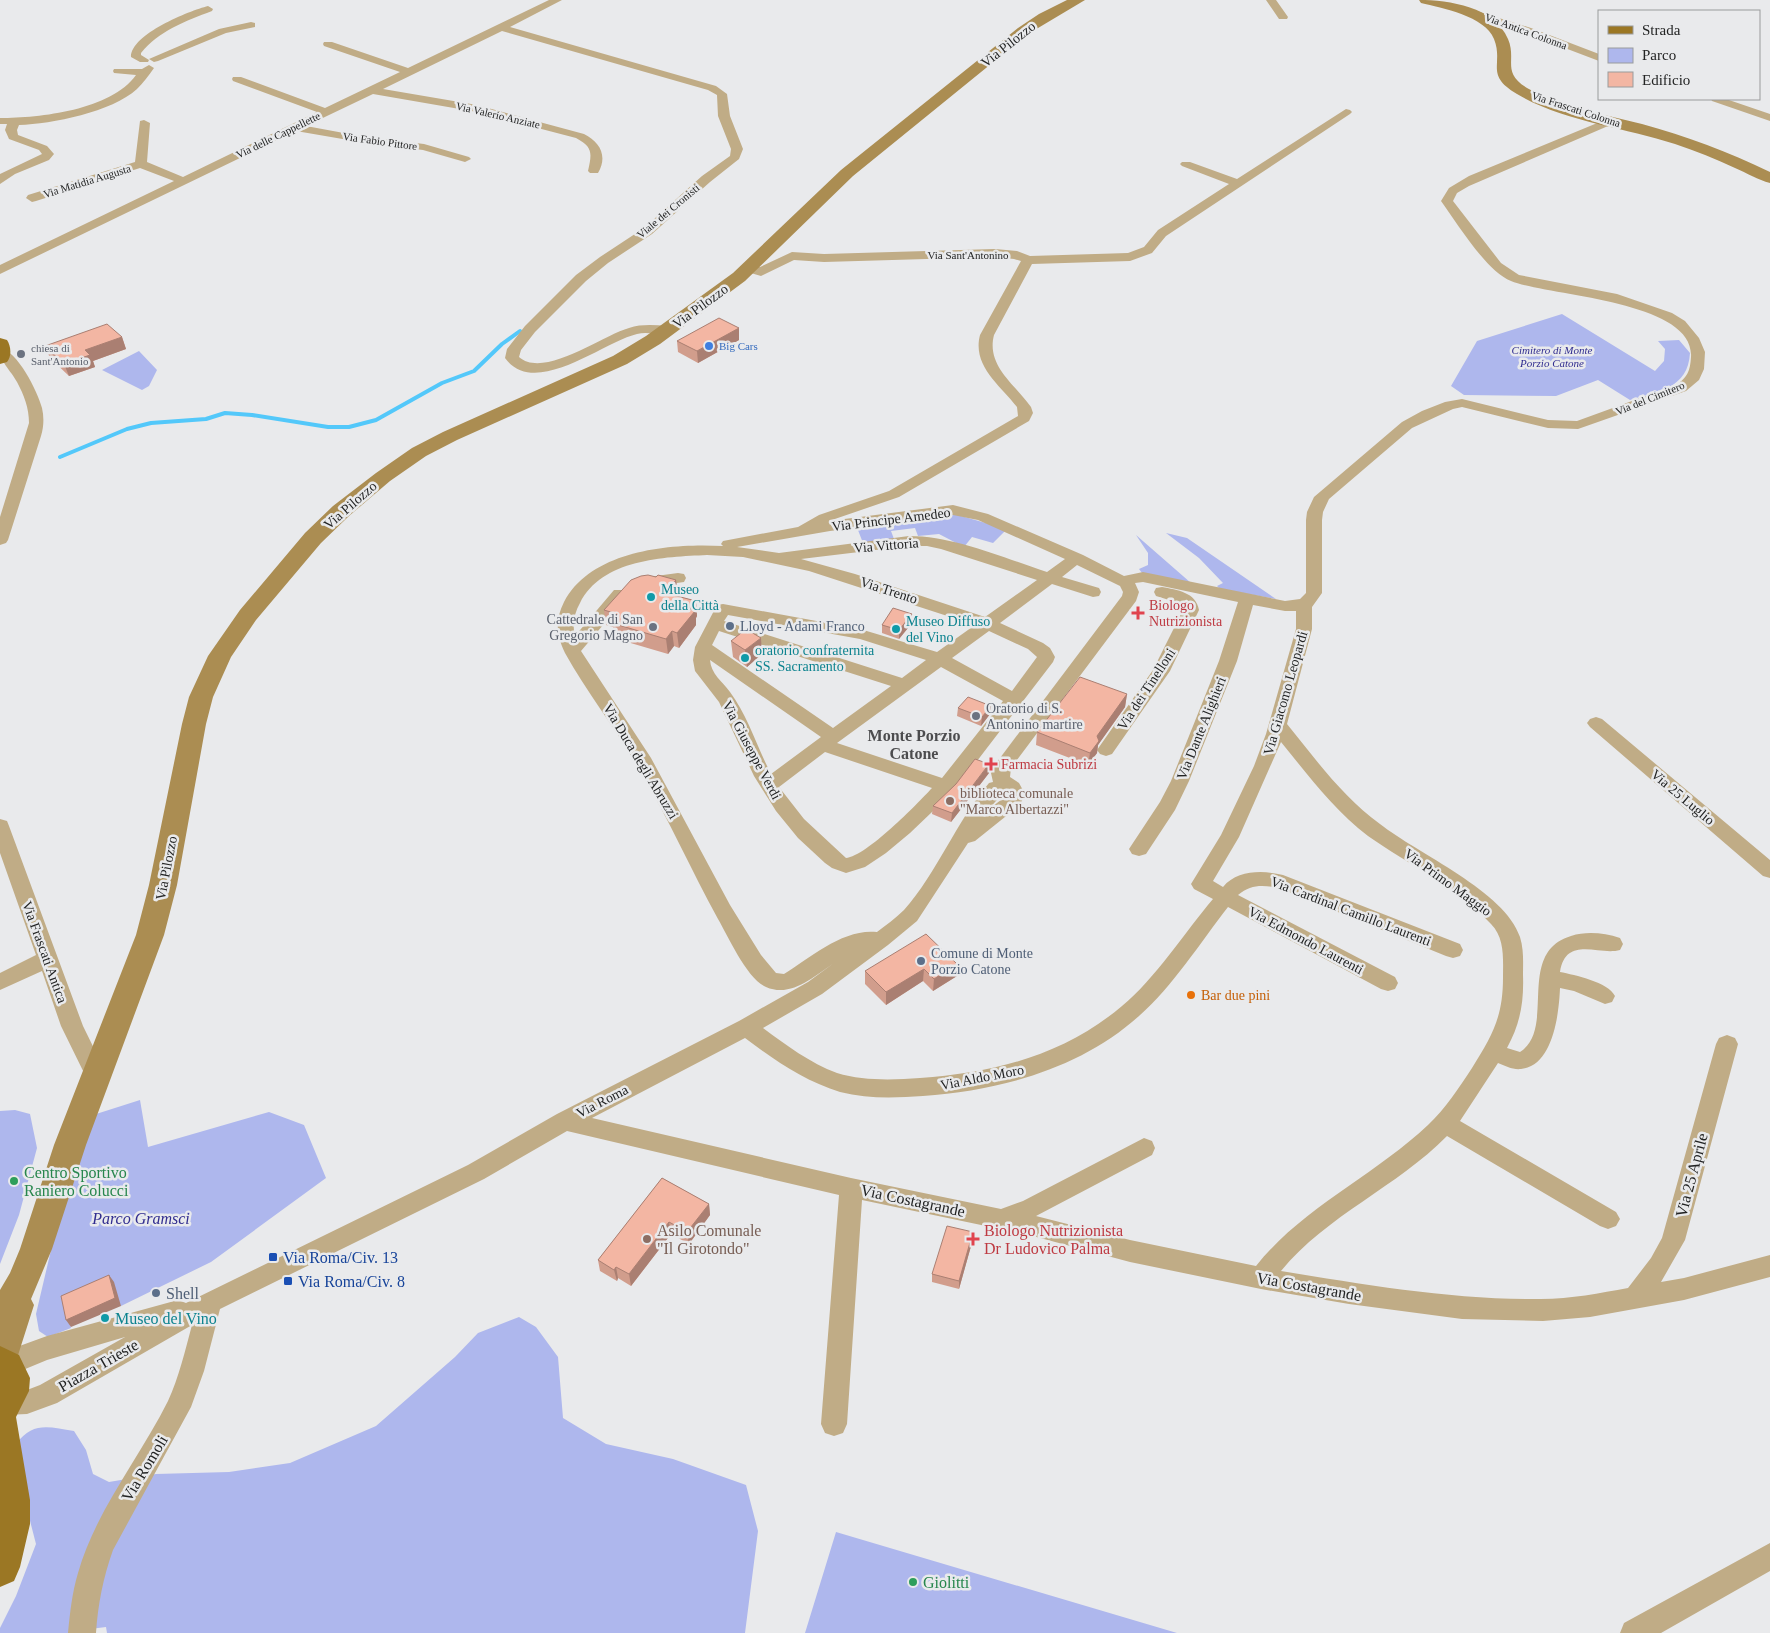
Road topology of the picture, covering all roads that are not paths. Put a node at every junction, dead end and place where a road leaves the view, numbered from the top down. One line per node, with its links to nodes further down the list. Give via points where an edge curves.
1 (557, 0): 11 (street, Via delle Cappellette)
2 (1078, 0): 8 (main road, Via Pilozzo)
3 (1271, 0): 9 (street)
4 (1426, 0): 6 (main road, Via Frascati Colonna)
5 (1094, 1): 8 (main road, Via Pilozzo)
6 (1452, 6): 13 (street, Via Antica Colonna, via 1522,28); 24 (main road, Via Frascati Colonna, via 1477,17 1498,34 1503,48 1503,73 1516,86 1548,102)
7 (208, 9): 14 (street, via 152,35 136,54)
8 (1047, 15): 38 (main road, Via Pilozzo, via 847,173)
9 (1283, 17)
10 (251, 25): 14 (street, via 223,31)
11 (501, 27): 16 (street, Via delle Cappellette); 40 (street, Viale dei Cronisti, via 712,88 722,94 726,123 737,149 735,156 648,230 581,278 530,329 514,349 512,358 524,367 546,367 574,358 632,331)
12 (328, 44): 16 (street)
13 (1598, 58)
14 (148, 65): 15 (street); 25 (street, via 128,90 77,113 50,120)
15 (118, 71)
16 (410, 72): 18 (street, Via delle Cappellette)
17 (237, 79): 20 (street)
18 (371, 90): 20 (street, Via delle Cappellette); 31 (street, Via Valerio Anziate, via 500,114 580,136 596,147)
19 (1719, 100): 22 (street)
20 (326, 112): 27 (street, Via delle Cappellette)
21 (1346, 112): 35 (street)
22 (1770, 118)
23 (0, 121): 25 (street)
24 (1611, 121): 32 (main road, Via Frascati Colonna, via 1702,148); 53 (street, Via del Cimitero, via 1473,179 1446,199 1496,266 1506,274 1624,300 1660,312 1680,324 1697,349 1698,369 1692,380 1665,394 1578,425 1548,424 1462,403 1427,414 1407,425 1319,502 1314,520 1314,593)
25 (14, 122): 33 (street, via 13,137 43,148 48,154)
26 (144, 123): 29 (street)
27 (295, 127): 28 (street, Via Fabio Pittore, via 424,147); 34 (street, Via delle Cappellette)
28 (465, 159)
29 (141, 164): 34 (street); 36 (street, Via Matidia Augusta)
30 (1186, 164): 35 (street)
31 (594, 171)
32 (1770, 178)
33 (0, 180)
34 (183, 181): 39 (street, Via delle Cappellette)
35 (1238, 183): 37 (street, via 1162,233 1148,250 1130,257)
36 (32, 198)
37 (1028, 260): 38 (street, Via Sant'Antonino, via 1017,255 995,253 820,258 799,255 786,258 761,272); 42 (street, Via Sant'Antonino, via 986,337 984,348 988,363 1024,406 1024,418 894,494 824,518)
38 (749, 268): 40 (main road, Via Pilozzo)
39 (0, 270)
40 (666, 330): 82 (main road, Via Pilozzo, via 620,360 450,436 394,469 363,492 313,538 238,629 212,670 200,702 156,916)
41 (0, 351): 43 (street, via 12,362 27,388 36,422)
42 (804, 530): 44 (street, Via Principe Amedeo); 47 (street, Via Principe Amedeo, via 953,510 980,515)
43 (0, 540)
44 (704, 549): 45 (street, Via Duca degli Abruzzi); 57 (street, Via Duca degli Abruzzi, via 638,558 614,565 595,576 579,592 567,615 564,628)
45 (753, 553): 46 (street, Via Trento)
46 (776, 557): 49 (street, Via Vittoria, via 927,541); 55 (street, Via Trento)
47 (1077, 558): 49 (street); 50 (street, Via Principe Amedeo)
48 (678, 578): 57 (street, via 626,589)
49 (1050, 578): 51 (street); 55 (street)
50 (1127, 583): 52 (street, via 1133,578 1143,577); 64 (street, Via dei Tinelloni, via 1179,596 1192,607 1161,671); 71 (street, Via Roma, via 1130,596 1004,766 1000,773 1006,792 953,848 914,910)
51 (1093, 592)
52 (1247, 598): 53 (street, via 1285,606); 68 (street, Via Dante Alighieri, via 1226,666 1180,781)
53 (1303, 605): 62 (street, Via Giacomo Leopardi, via 1304,629)
54 (719, 617): 56 (street); 58 (street, via 825,626); 59 (street)
55 (988, 623): 58 (street); 60 (street, Via Trento, via 1046,654 1044,662)
56 (703, 646): 63 (street); 65 (street, Via Giuseppe Verdi, via 703,671 730,705)
57 (572, 650): 71 (street, Via Duca degli Abruzzi, via 651,772 714,896 766,976 775,982 788,982 853,941 864,938)
58 (939, 660): 59 (street); 60 (street)
59 (905, 685): 63 (street)
60 (1013, 699): 66 (street)
61 (1596, 723): 69 (street, Via 25 Luglio)
62 (1278, 726): 70 (street, Via Giacomo Leopardi, via 1241,816 1201,884); 81 (street, Via Primo Maggio, via 1356,814 1457,885 1504,926 1512,942 1514,1001 1509,1023)
63 (829, 741): 65 (street); 66 (street, via 868,760)
64 (1106, 750)
65 (768, 785): 66 (street, Via Giuseppe Verdi, via 783,808 811,839 836,862 847,866 860,862 889,841)
66 (947, 786)
67 (0, 826): 74 (street, Via Frascati Antica)
68 (1139, 850)
69 (1770, 871)
70 (1225, 898): 73 (street, Via Cardinal Camillo Laurenti, via 1247,880 1276,880); 77 (street, Via Edmondo Laurenti); 79 (street, Via Aldo Moro, via 1146,997 1118,1022 1090,1042 1018,1072 941,1086 859,1086 836,1082 810,1070)
71 (881, 940): 79 (street, Via Roma, via 815,988)
72 (1613, 944): 75 (street, via 1588,939 1573,943 1555,958)
73 (1453, 950)
74 (48, 959): 76 (street); 82 (street, Via Frascati Antica, via 72,1026)
75 (1550, 978): 78 (street, via 1578,984); 81 (street, via 1547,1016 1533,1054 1517,1060)
76 (0, 982)
77 (1388, 983)
78 (1605, 996)
79 (746, 1027): 83 (street, Via Roma)
80 (1727, 1044): 92 (street, Via 25 Aprile, via 1672,1240 1659,1266)
81 (1494, 1052): 84 (street, Via Primo Maggio)
82 (96, 1075): 91 (main road, Via Pilozzo)
83 (565, 1121): 86 (street, Via Costagrande); 93 (street, Via Roma, via 476,1172)
84 (1444, 1123): 88 (street); 90 (street, Via Primo Maggio, via 1408,1156 1294,1240)
85 (1144, 1148): 87 (street, via 1030,1208)
86 (851, 1188): 87 (street, Via Costagrande); 97 (street, Via Costagrande)
87 (1002, 1219): 90 (street, Via Costagrande, via 1130,1251)
88 (1608, 1219)
89 (1770, 1266): 92 (street, Via Costagrande, via 1684,1289)
90 (1261, 1278): 92 (street, Via Costagrande, via 1349,1293 1493,1310 1575,1308)
91 (22, 1282): 94 (main road, Via Pilozzo); 95 (main road, Via Pilozzo)
92 (1635, 1298)
93 (210, 1302): 95 (street, Piazza Trieste); 96 (street, Piazza Trieste, via 48,1394); 100 (street, Via Romoli, via 177,1409 100,1544 87,1586)
94 (0, 1322)
95 (2, 1363): 96 (main road, via 12,1376 12,1385)
96 (2, 1411): 98 (main road, via 11,1524)
97 (834, 1424)
98 (2, 1542)
99 (1770, 1556): 101 (street)
100 (82, 1632)
101 (1634, 1633)

